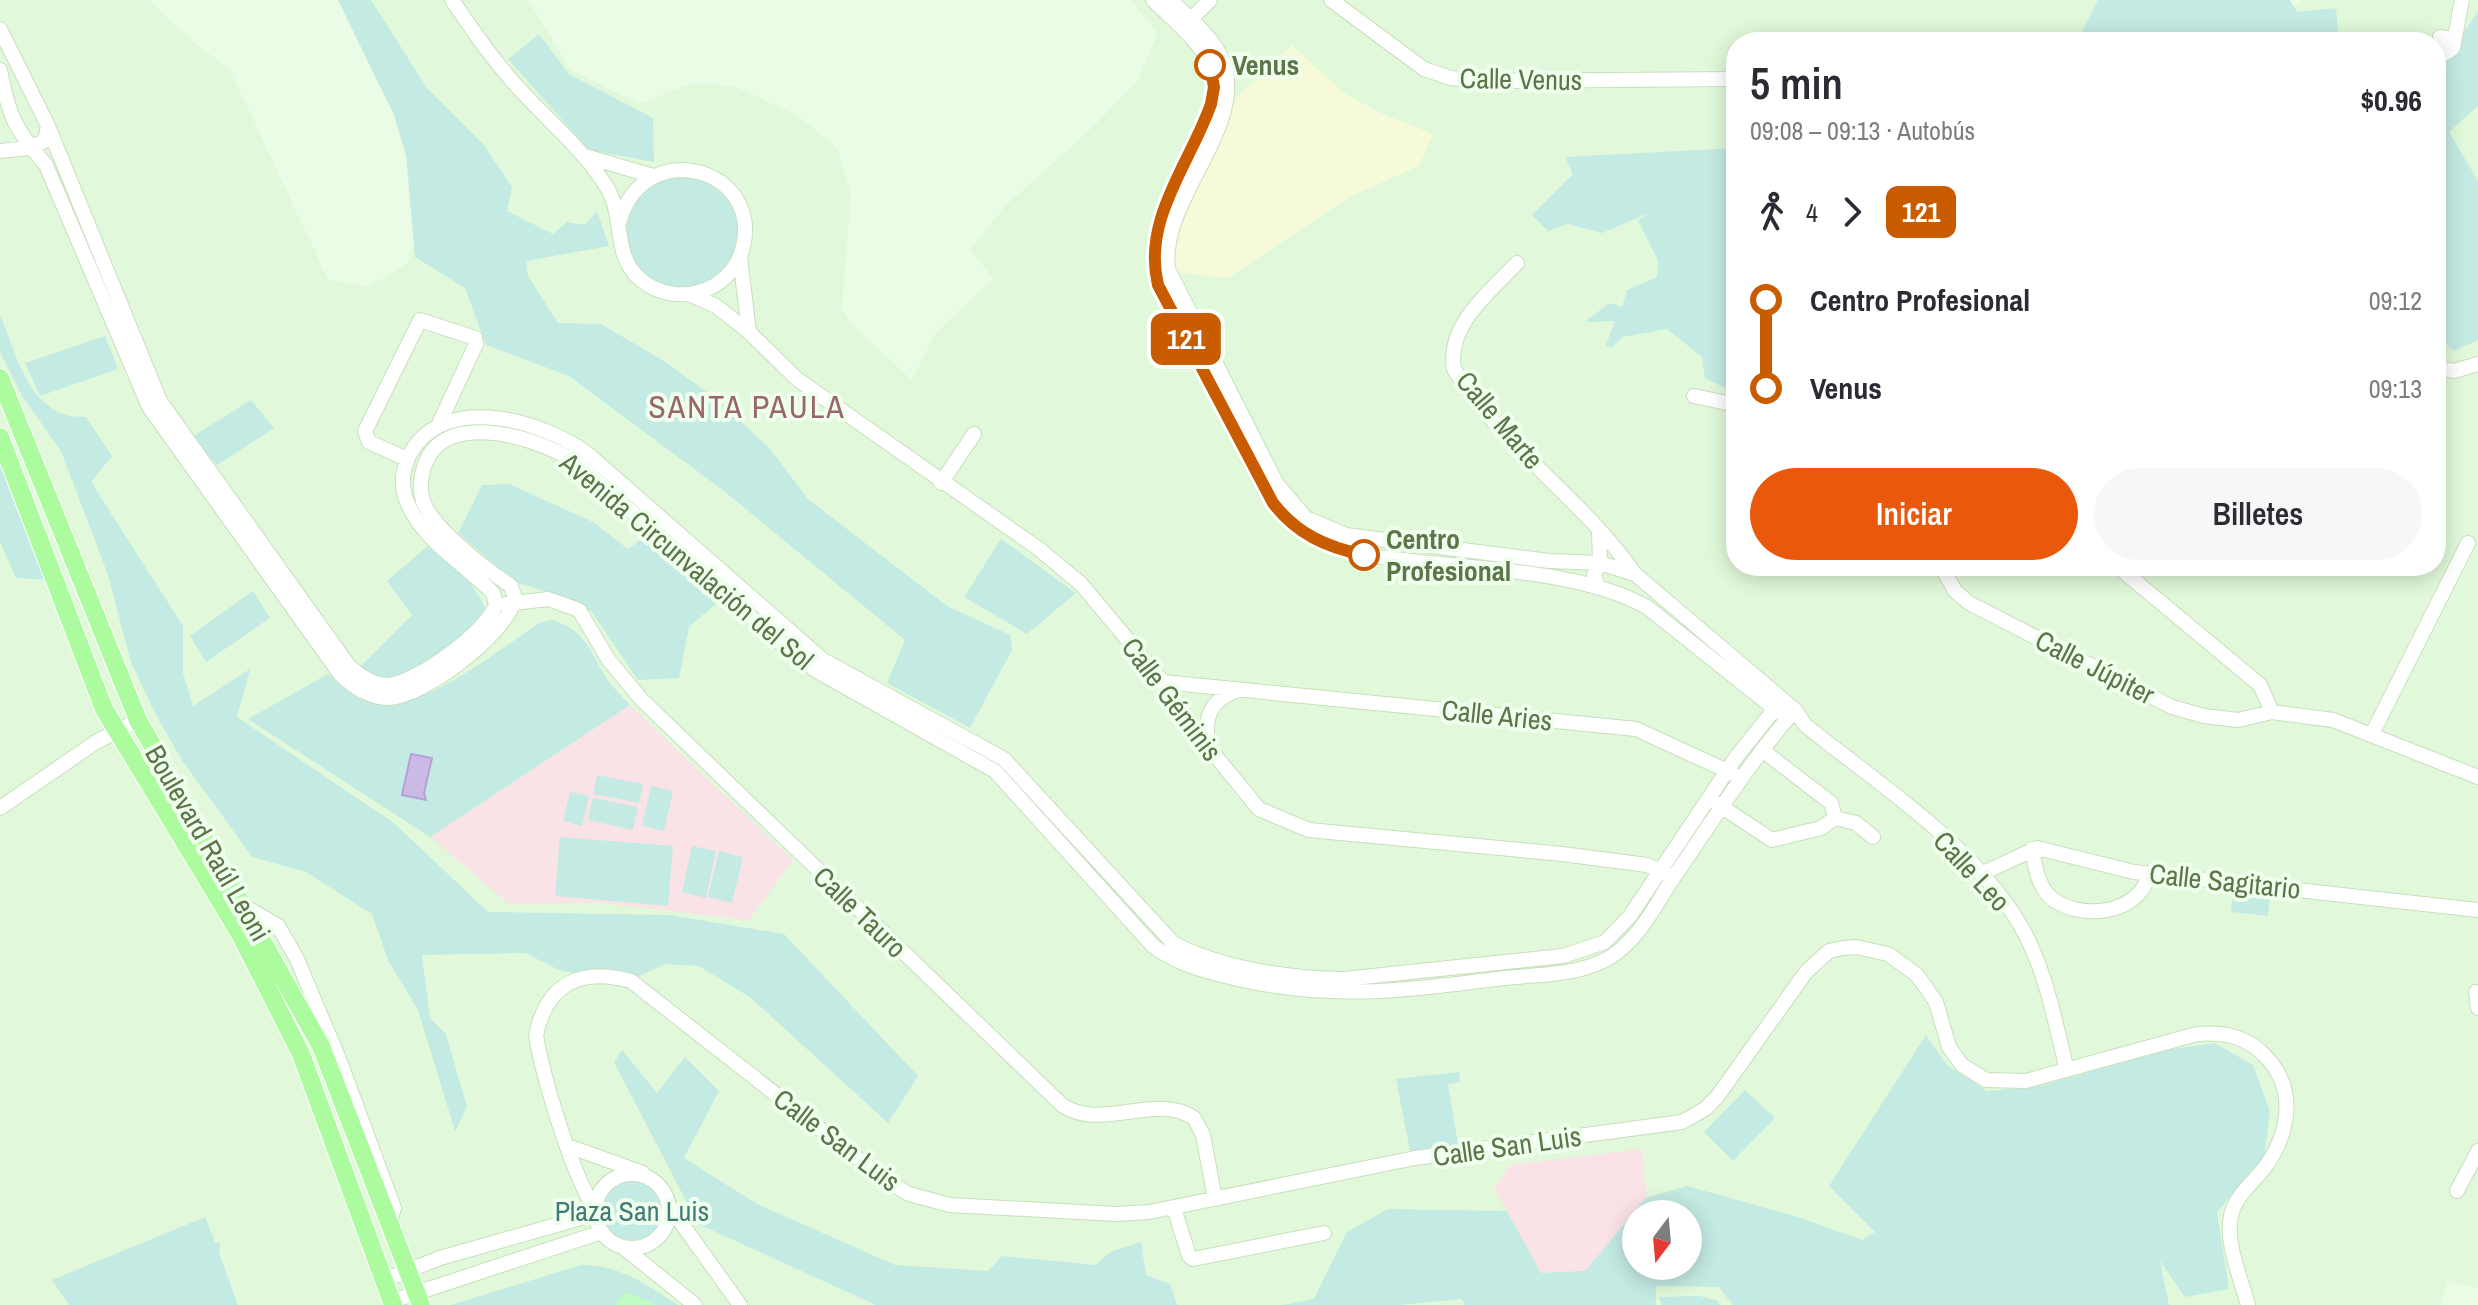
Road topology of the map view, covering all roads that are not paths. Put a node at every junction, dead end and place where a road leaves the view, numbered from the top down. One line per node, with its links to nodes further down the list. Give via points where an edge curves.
1 (452, 0): 17 (street, Calle Géminis, via 500,67)
2 (1153, 0): 7 (street)
3 (1171, 0): 7 (street)
4 (1210, 0): 7 (street)
5 (1331, 0): 11 (street, Calle Venus, via 1424,69 1451,78)
6 (2462, 0): 9 (street)
7 (1186, 24): 37 (street, via 1222,60 1227,98 1173,226 1168,269 1283,494 1314,524 1359,538); 41 (street, via 1207,59 1214,95 1155,232 1154,271 1273,503 1308,536 1351,552)
8 (0, 29): 12 (street)
9 (2452, 39)
10 (0, 70): 13 (street)
11 (1726, 79)
12 (32, 93): 13 (street); 14 (street)
13 (2, 97): 15 (street)
14 (48, 126): 15 (street, via 45,141); 24 (street)
15 (28, 148): 16 (street); 24 (street, via 46,165)
16 (0, 151)
17 (585, 156): 18 (street, Calle Géminis); 19 (street, Calle Géminis, via 605,183)
18 (653, 176): 19 (street, via 628,199); 20 (street, Calle Géminis, via 690,170 725,186 744,219)
19 (620, 220): 22 (street, Calle Géminis, via 624,258 640,279 663,292)
20 (740, 257): 22 (street, via 715,285); 23 (street, Calle Géminis)
21 (1517, 263): 35 (street, Calle Marte, via 1460,327 1451,355 1454,369 1521,452)
22 (689, 294): 23 (street, Calle Géminis, via 716,306)
23 (749, 332): 34 (street, Calle Géminis, via 797,379)
24 (125, 337): 43 (street, via 171,419 358,674 381,685 405,682 484,625); 44 (street, via 166,434 340,674 358,689 389,698 426,685 493,635)
25 (2478, 364): 26 (street)
26 (2446, 370)
27 (0, 378): 50 (main road, Boulevard Raúl Leoni)
28 (1694, 396): 29 (street)
29 (1726, 403)
30 (438, 426): 33 (street); 33 (street, via 475,338 420,320 365,431 369,442); 72 (street, Avenida Circunvalación del Sol, via 486,418 532,427 575,444 823,660 1004,759 1173,943 1215,959 1309,977)
31 (974, 434): 34 (street)
32 (0, 437): 52 (main road, Boulevard Raúl Leoni)
33 (407, 459): 43 (street, via 403,487 411,510 493,593)
34 (941, 483): 45 (street, Calle Géminis, via 1081,584)
35 (1599, 532): 37 (street); 38 (street, Calle Marte)
36 (2468, 543): 54 (street)
37 (1600, 563): 38 (street); 41 (street, via 1594,575)
38 (1635, 574): 42 (street, via 1636,590); 47 (street)
39 (1947, 576): 48 (street, Calle Júpiter, via 1969,603 2172,707 2238,720)
40 (2129, 576): 48 (street, via 2260,685)
41 (1598, 587): 42 (street)
42 (1626, 596): 47 (street)
43 (496, 604): 44 (street, Calle Tauro)
44 (514, 604): 72 (street, Avenida Circunvalación del Sol, via 511,586 434,519 422,499 428,458 457,435 509,436 567,456 815,670 995,771 1166,955 1202,970 1309,992 1346,994); 80 (street, Calle Tauro, via 548,599 579,610 608,659 641,699 1062,1105 1082,1115 1169,1109 1194,1118 1203,1135)
45 (1163, 682): 46 (street, Calle Aries); 55 (street, Calle Géminis)
46 (1242, 690): 55 (street, via 1211,707); 59 (street, Calle Aries, via 1636,729)
47 (1778, 704): 49 (street); 51 (street, Avenida Circunvalación del Sol)
48 (2272, 712): 54 (street, Calle Júpiter, via 2333,720)
49 (1792, 715): 53 (street, Avenida Circunvalación del Sol); 68 (street, Calle Leo, via 1925,820)
50 (138, 720): 52 (street); 87 (main road, Boulevard Raúl Leoni, via 321,1046)
51 (1759, 725): 53 (street); 57 (street, Avenida Circunvalación del Sol)
52 (116, 731): 62 (street); 88 (main road, Boulevard Raúl Leoni, via 240,934 301,1054)
53 (1775, 733): 56 (street, Avenida Circunvalación del Sol)
54 (2372, 734): 60 (street, Calle Júpiter)
55 (1209, 748): 67 (street, Calle Géminis, via 1250,801 1292,825)
56 (1762, 750): 58 (street, Avenida Circunvalación del Sol); 64 (street, via 1831,803)
57 (1737, 756): 58 (street, via 1742,764); 59 (street, Avenida Circunvalación del Sol)
58 (1751, 765): 59 (street, Avenida Circunvalación del Sol)
59 (1735, 774): 61 (street, Avenida Circunvalación del Sol); 63 (street, Avenida Circunvalación del Sol)
60 (2478, 777)
61 (1709, 799): 63 (street); 67 (street, Avenida Circunvalación del Sol)
62 (0, 808)
63 (1723, 808): 64 (street, via 1772,840 1821,828); 70 (street, Avenida Circunvalación del Sol)
64 (1835, 818): 65 (street, via 1849,820)
65 (1873, 837)
66 (2032, 849): 68 (street); 69 (street, Calle Sagitario); 69 (street, via 2043,887 2051,898 2076,910 2119,906 2139,891)
67 (1659, 869): 70 (street, Calle Géminis); 72 (street, Avenida Circunvalación del Sol, via 1630,916 1592,948)
68 (1981, 874): 75 (street, Calle Leo, via 2031,947)
69 (2149, 874): 71 (street, Calle Sagitario)
70 (1674, 878): 72 (street, Avenida Circunvalación del Sol, via 1628,944 1601,962 1567,971)
71 (2478, 910)
72 (1432, 979)
73 (2476, 992): 74 (street)
74 (2478, 1008)
75 (2066, 1067): 80 (street, Calle San Luis, via 2017,1083 1986,1080 1962,1065 1949,1047 1936,1002 1917,975 1888,954 1843,948 1829,951 1806,972 1717,1097 1682,1122 1415,1158); 93 (street, Calle San Luis, via 2170,1039 2223,1032 2258,1047 2272,1064 2286,1094 2286,1123 2272,1156 2238,1198 2230,1224)
76 (568, 1146): 78 (street, via 634,1168); 82 (street, Calle San Luis, via 539,1050 538,1026 547,1003 570,981 605,975 631,981 909,1194 950,1205 1022,1210 1116,1214); 83 (street, Calle San Luis)
77 (2478, 1151): 79 (street)
78 (649, 1179): 81 (street); 83 (street, via 614,1179 599,1194)
79 (2457, 1191)
80 (1215, 1199): 82 (street, Calle San Luis)
81 (669, 1206): 86 (street, via 660,1236 646,1245); 92 (street)
82 (1174, 1208): 85 (street, via 1193,1259)
83 (595, 1211): 84 (street); 87 (street)
84 (602, 1232): 86 (street); 89 (street)
85 (1324, 1233)
86 (623, 1247): 91 (street)
87 (407, 1272): 88 (street); 89 (main road, Boulevard Raúl Leoni)
88 (384, 1280): 90 (main road, Boulevard Raúl Leoni)
89 (419, 1300): 90 (street)
90 (392, 1303)
91 (695, 1305)
92 (740, 1305)
93 (2248, 1305)

